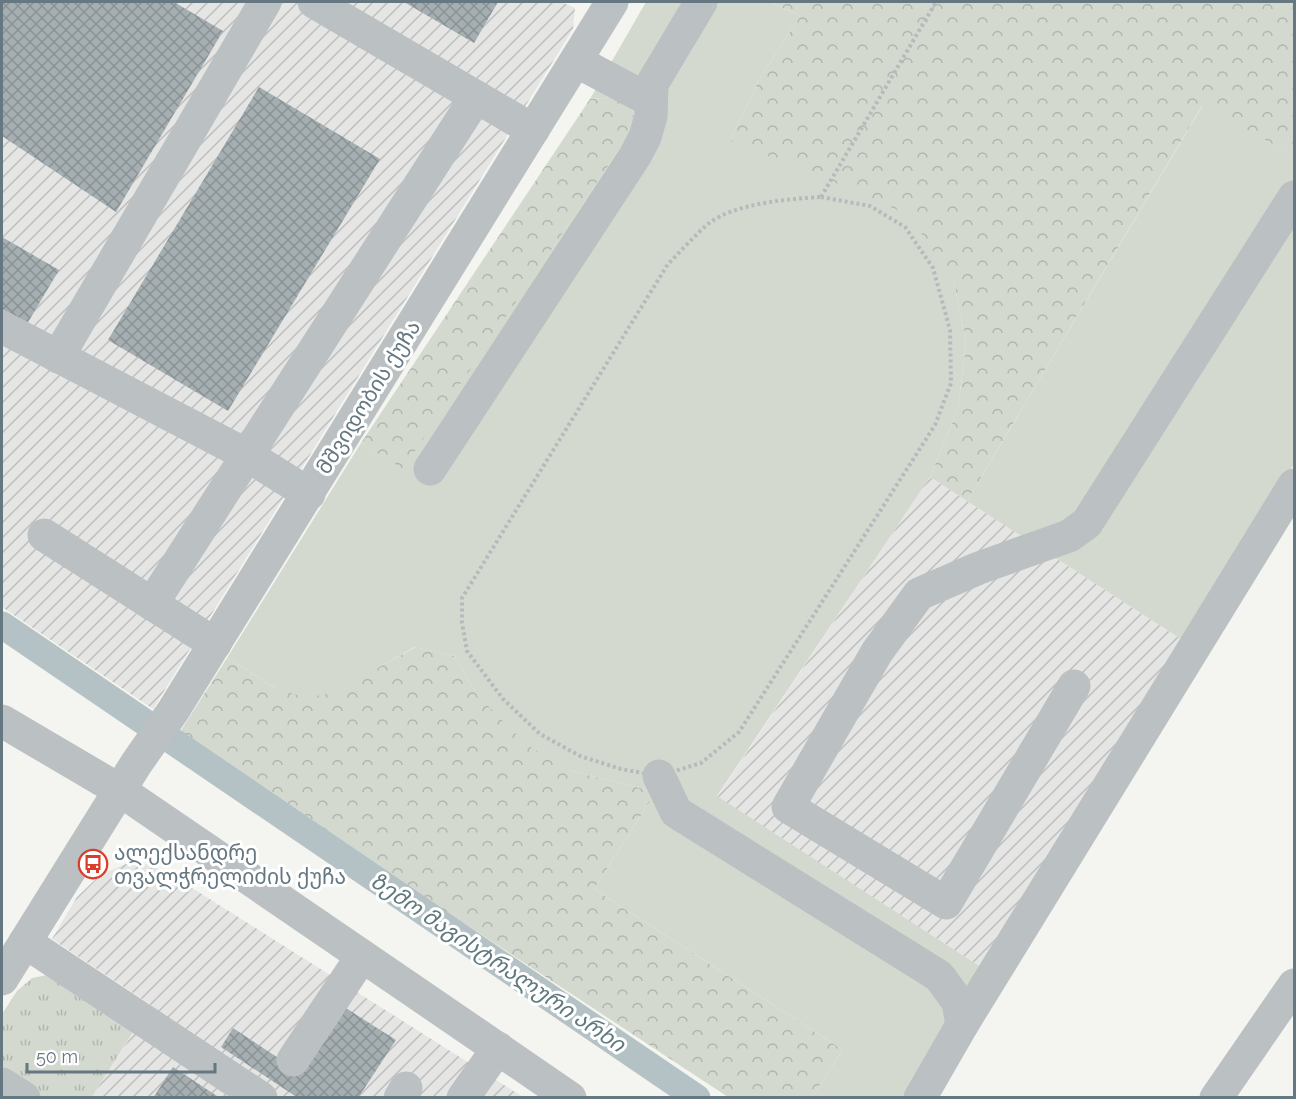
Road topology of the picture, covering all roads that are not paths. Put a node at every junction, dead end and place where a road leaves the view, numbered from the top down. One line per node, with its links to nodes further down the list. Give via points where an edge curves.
1 (265, 2): 11 (street)
2 (314, 2): 6 (street)
3 (701, 2): 7 (street, via 657,73)
4 (608, 3): 5 (street, მშვიდობის ქუჩა)
5 (576, 61): 7 (street); 8 (street, მშვიდობის ქუჩა)
6 (476, 97): 8 (street); 12 (street)
7 (651, 101): 13 (street, via 651,117 636,156)
8 (533, 130): 15 (street, მშვიდობის ქუჩა)
9 (1294, 197): 19 (street, via 1087,524 1069,536 919,594 877,652 788,807 946,903)
10 (2, 327): 11 (street)
11 (58, 357): 12 (street)
12 (247, 456): 15 (street); 17 (street)
13 (430, 469)
14 (1294, 485): 27 (street)
15 (309, 494): 18 (street, მშვიდობის ქუჩა)
16 (44, 535): 17 (street)
17 (152, 604): 18 (street)
18 (215, 644): 22 (street, მშვიდობის ქუჩა)
19 (1074, 686)
20 (2, 721): 22 (street)
21 (659, 776): 27 (street, via 676,812 939,976 958,1002)
22 (129, 777): 23 (street, მშვიდობის ქუჩა); 24 (street)
23 (25, 942): 25 (street, მშვიდობის ქუჩა); 32 (street)
24 (362, 956): 28 (street); 29 (street)
25 (2, 978)
26 (1291, 998): 36 (street)
27 (962, 1025): 35 (street)
28 (498, 1048): 33 (street); 34 (street)
29 (293, 1060)
30 (2, 1084): 31 (street)
31 (24, 1098)
32 (261, 1098)
33 (463, 1098)
34 (570, 1098)
35 (920, 1098)
36 (1216, 1098)

